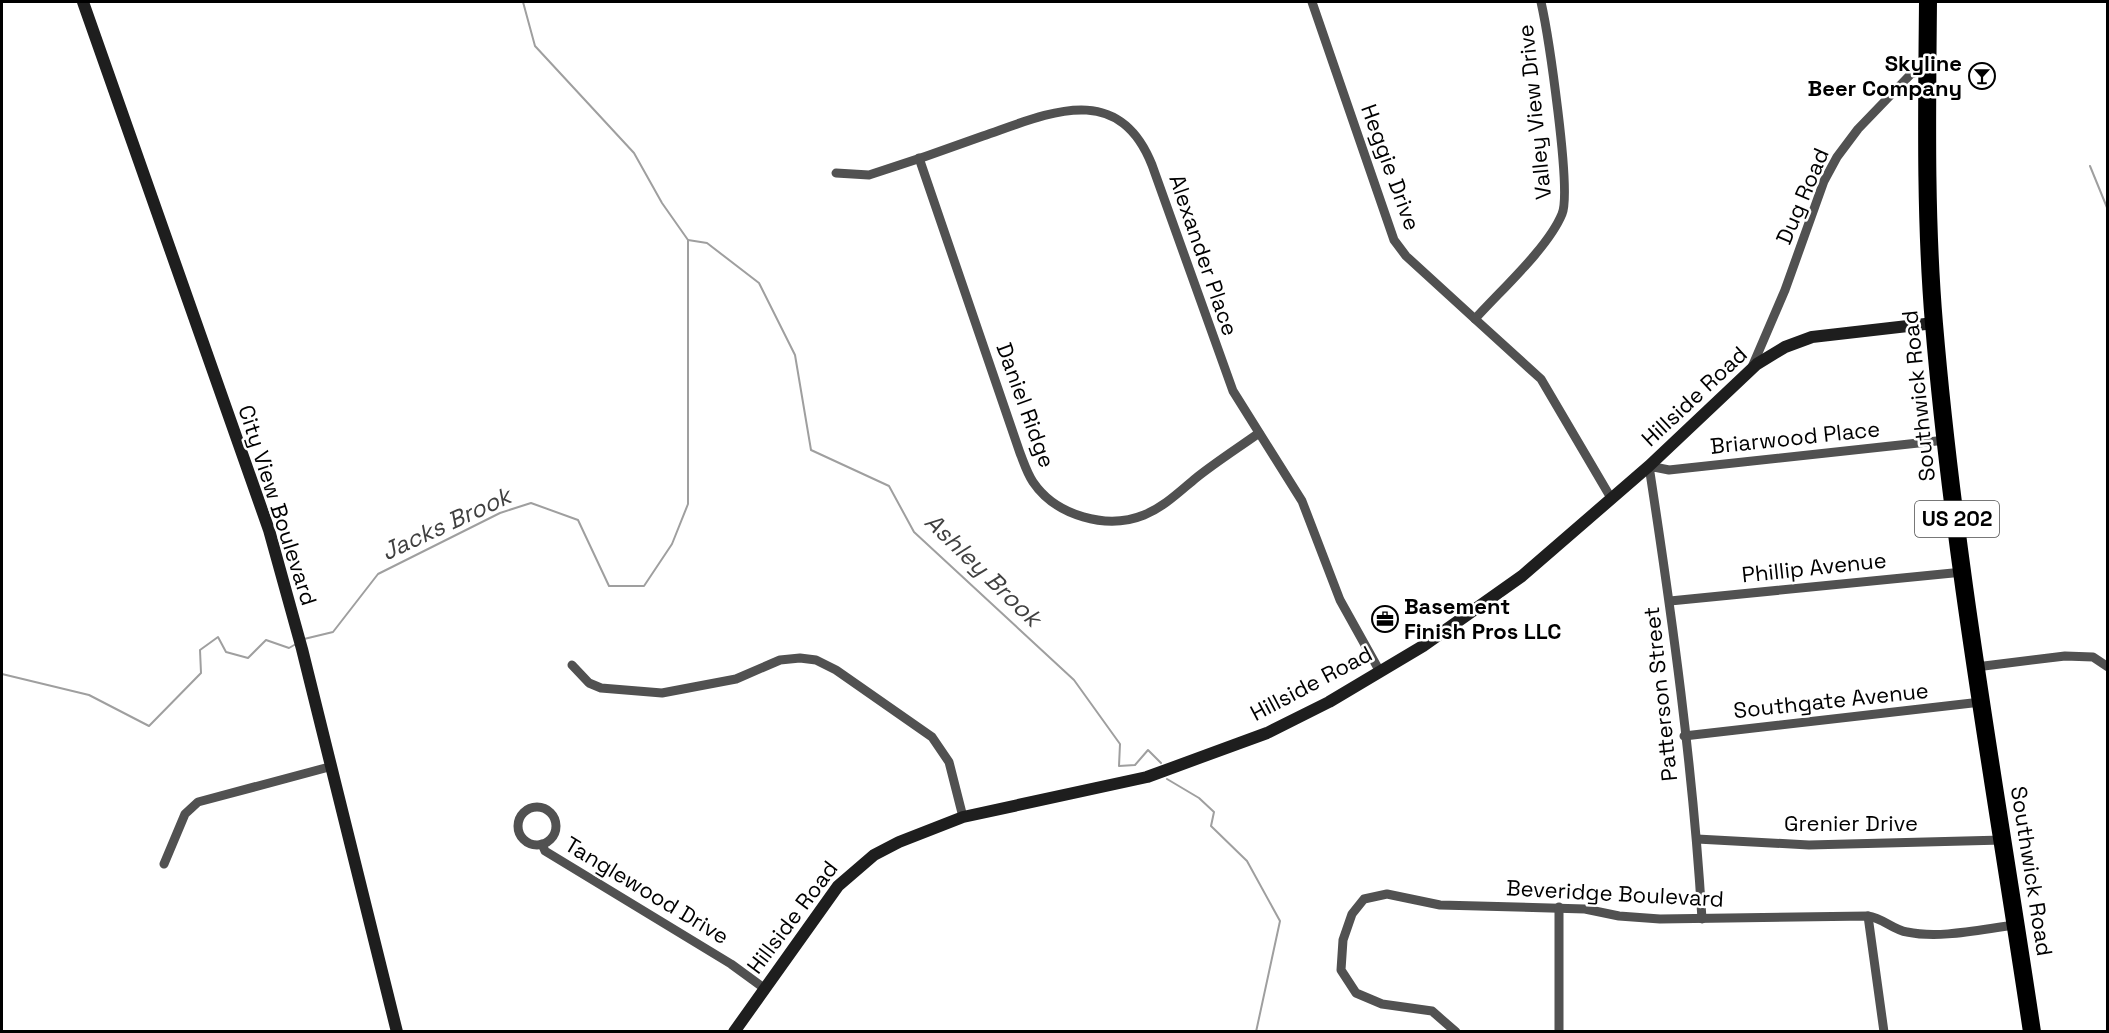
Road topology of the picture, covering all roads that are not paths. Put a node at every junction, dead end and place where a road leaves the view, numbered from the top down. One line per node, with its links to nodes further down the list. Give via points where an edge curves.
1 (83, 2): 23 (street, City View Boulevard, via 268,530 302,649)
2 (1312, 2): 8 (street, Heggie Drive, via 1394,240 1406,256)
3 (1541, 2): 8 (street, Valley View Drive, via 1563,155 1564,207 1547,238)
4 (1928, 2): 5 (highway, Southwick Road / US 202)
5 (1928, 68): 9 (highway, Southwick Road / US 202, via 1929,240); 10 (street, Dug Road, via 1911,74 1837,157 1824,181 1785,290)
6 (919, 158): 7 (street, Alexander Place, via 864,176); 11 (street, Alexander Place, via 1066,109 1097,111 1124,124 1147,151 1224,371); 11 (street, Daniel Ridge, via 1020,453 1034,483 1050,500 1091,519 1134,519 1162,506)
7 (836, 173)
8 (1475, 319): 14 (street, via 1541,379)
9 (1934, 323): 10 (street, Hillside Road, via 1800,340 1770,354); 12 (highway, Southwick Road / US 202)
10 (1751, 369): 13 (street, Hillside Road)
11 (1259, 433): 20 (street, Alexander Place, via 1302,501 1340,600)
12 (1946, 440): 13 (street, Briarwood Place, via 1669,470); 15 (highway, Southwick Road / US 202)
13 (1649, 466): 14 (street, Hillside Road); 16 (street, Patterson Street)
14 (1611, 498): 20 (street, Hillside Road, via 1522,576 1423,646)
15 (1963, 572): 16 (street, Phillip Avenue); 18 (highway, Southwick Road / US 202)
16 (1670, 601): 22 (street, Patterson Street)
17 (572, 664): 24 (street, via 589,683 601,688 662,693 736,679 786,659 822,662 932,737 949,762)
18 (1976, 667): 19 (street, via 2065,656 2093,657); 21 (highway, Southwick Road / US 202)
19 (2108, 667)
20 (1379, 670): 24 (street, Hillside Road, via 1329,702 1267,733 1157,773)
21 (1982, 702): 22 (street, Southgate Avenue); 26 (highway, Southwick Road / US 202)
22 (1684, 736): 25 (street, Patterson Street)
23 (329, 767): 28 (street, via 198,802 185,814); 34 (street, City View Boulevard)
24 (963, 818): 33 (street, Hillside Road, via 899,842 852,872)
25 (1697, 839): 26 (street, Grenier Drive, via 1809,845); 31 (street, Patterson Street)
26 (2003, 840): 32 (highway, Southwick Road / US 202)
27 (542, 844): 27 (street, Tanglewood Drive, via 552,836 554,818 546,809 533,807 522,813 518,830 525,841); 33 (street, Tanglewood Drive, via 545,851)
28 (164, 864)
29 (1559, 907): 31 (street, Beveridge Boulevard, via 1635,918); 36 (street, Beveridge Boulevard, via 1440,904 1376,894 1356,907 1343,940 1341,970 1356,993 1382,1004 1432,1011); 37 (street)
30 (1868, 916): 31 (street, Beveridge Boulevard); 32 (street, Beveridge Boulevard, via 1910,933); 38 (street)
31 (1702, 919)
32 (2016, 925): 39 (highway, Southwick Road / US 202)
33 (764, 988): 35 (street, Hillside Road)
34 (397, 1032)
35 (734, 1032)
36 (1456, 1032)
37 (1559, 1032)
38 (1884, 1032)
39 (2032, 1032)

